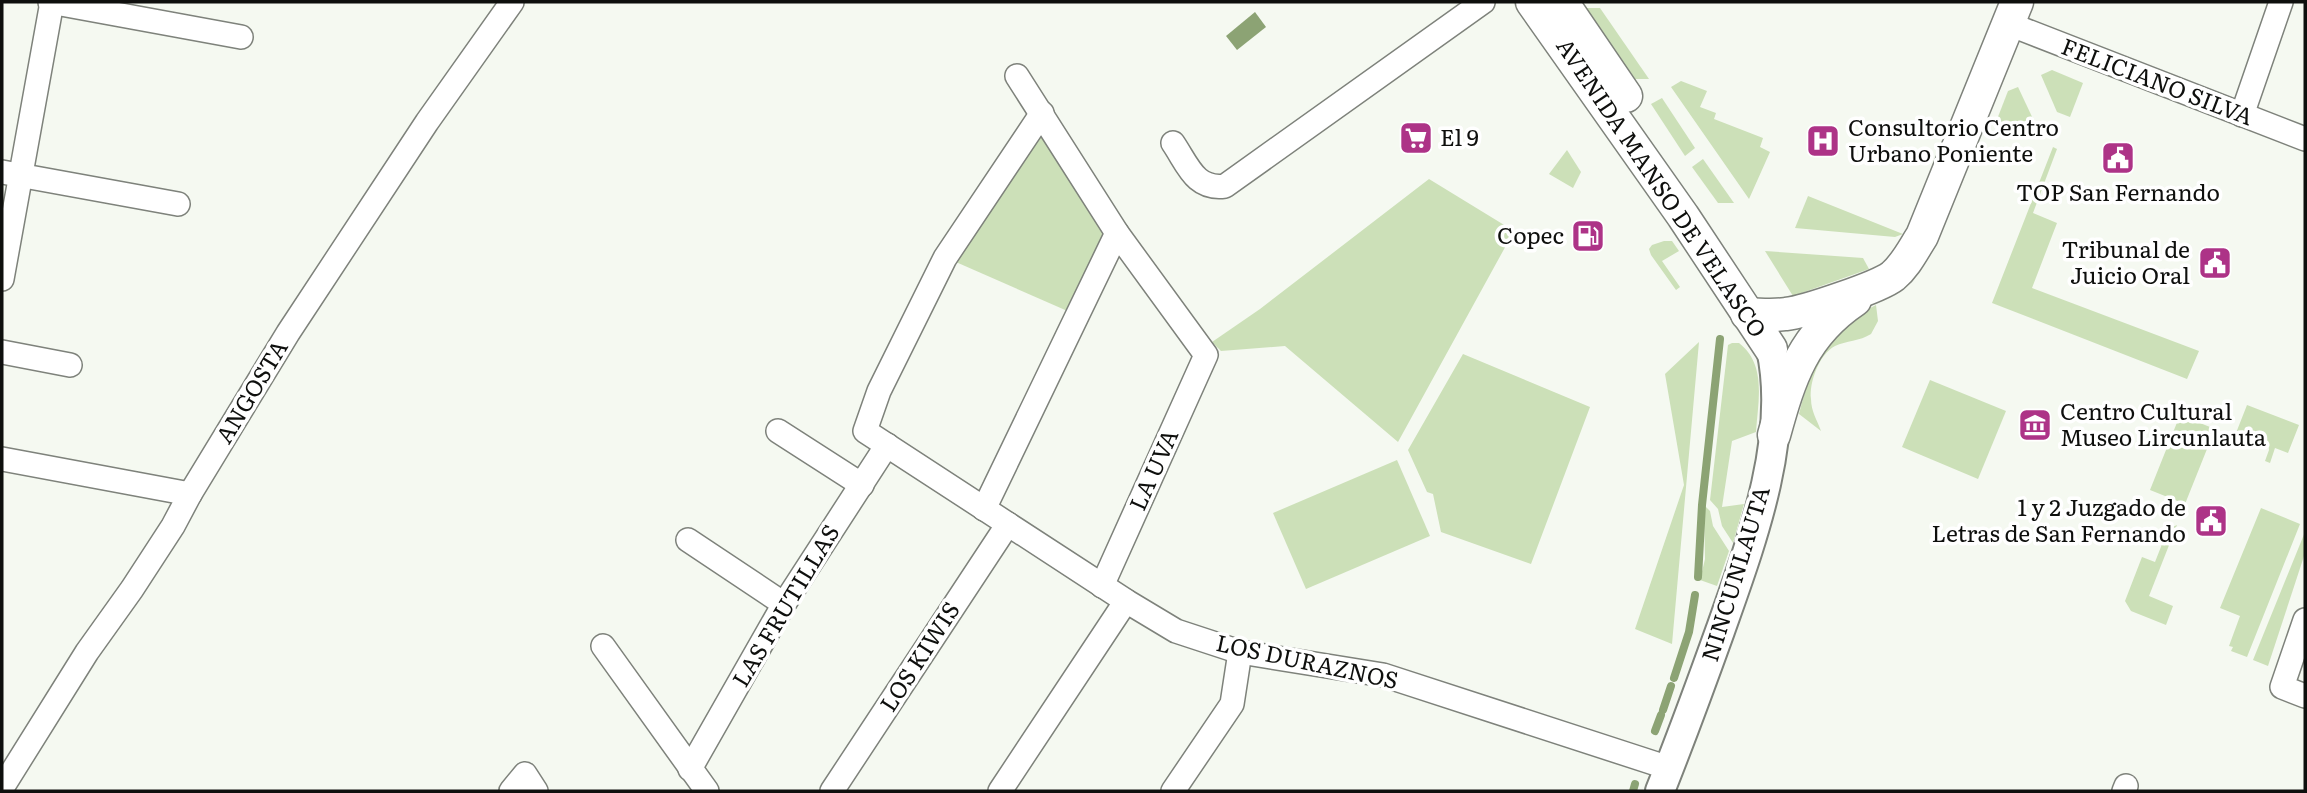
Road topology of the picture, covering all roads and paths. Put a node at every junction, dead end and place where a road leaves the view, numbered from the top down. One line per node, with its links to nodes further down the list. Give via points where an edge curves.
1 (51, 2): 8 (street); 14 (street)
2 (512, 2): 28 (street, ANGOSTA, via 303,310)
3 (1483, 2): 13 (street, via 1225,186 1200,183)
4 (1532, 2): 19 (main road, AVENIDA MANSO DE VELASCO)
5 (1562, 2): 19 (main road, AVENIDA MANSO DE VELASCO, via 1670,162)
6 (2281, 2): 11 (street)
7 (2013, 13): 11 (street, FELICIANO SILVA); 18 (main road, via 1922,236 1905,264)
8 (241, 37)
9 (1017, 76): 10 (street)
10 (1042, 113): 16 (street); 25 (street, LOS DURAZNOS, via 945,258 879,391 865,431)
11 (2242, 115): 12 (street, FELICIANO SILVA)
12 (2305, 139)
13 (1173, 143)
14 (11, 174): 15 (street); 17 (street)
15 (178, 204)
16 (1116, 233): 29 (street); 32 (street, LA UVA, via 1206,355)
17 (2, 279)
18 (1876, 286): 19 (main road, via 1786,314); 24 (main road, via 1834,314 1806,347 1786,391)
19 (1757, 315): 20 (main road, AVENIDA MANSO DE VELASCO)
20 (1771, 349): 24 (street, NINCUNLAUTA, via 1777,385)
21 (2, 352): 22 (street)
22 (70, 365)
23 (778, 431): 27 (street)
24 (1774, 435): 40 (street, NINCUNLAUTA, via 1745,558)
25 (887, 446): 27 (street, LAS FRUTILLAS); 29 (street, LOS DURAZNOS)
26 (2, 459): 28 (street)
27 (862, 485): 34 (street, LAS FRUTILLAS)
28 (190, 494): 41 (street, ANGOSTA)
29 (984, 509): 30 (street, LOS DURAZNOS)
30 (1008, 524): 32 (street, LOS DURAZNOS); 43 (street, LOS KIWIS)
31 (688, 540): 34 (street)
32 (1102, 586): 33 (street, LOS DURAZNOS)
33 (1126, 601): 37 (street, LOS DURAZNOS, via 1176,631); 44 (street)
34 (784, 604): 39 (street, LAS FRUTILLAS)
35 (2305, 620): 38 (street, via 2281,687)
36 (603, 646): 39 (street)
37 (1240, 652): 40 (street, LOS DURAZNOS, via 1382,675); 45 (street, via 1232,704)
38 (2305, 696)
39 (690, 769): 42 (street)
40 (1664, 779)
41 (2, 788)
42 (707, 791)
43 (832, 791)
44 (1000, 791)
45 (1173, 791)

